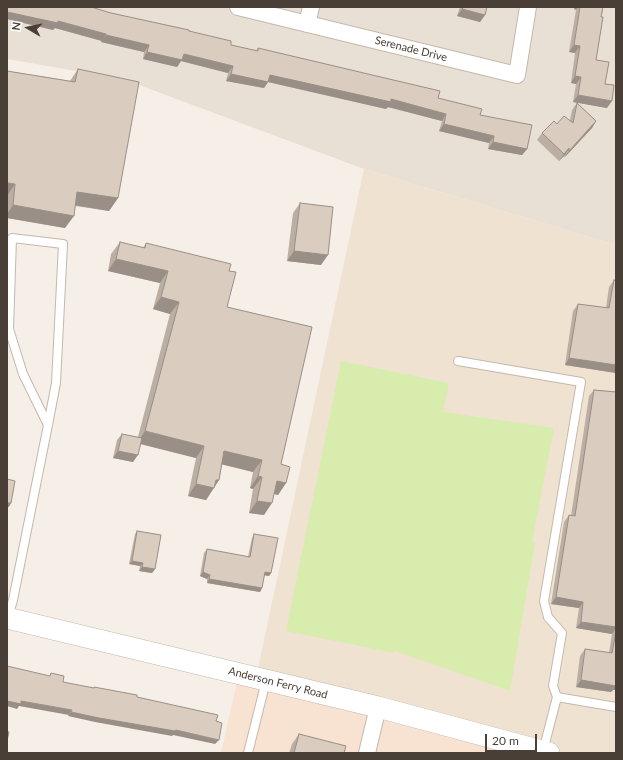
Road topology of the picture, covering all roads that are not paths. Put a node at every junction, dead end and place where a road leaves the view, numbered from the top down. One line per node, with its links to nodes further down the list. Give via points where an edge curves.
1 (238, 7): 4 (street, Serenade Drive)
2 (311, 7): 4 (street)
3 (528, 7): 4 (street, Serenade Drive, via 517,75)
4 (307, 24)
5 (458, 361): 9 (lane, via 581,382 544,601 548,617 562,633 554,686)
6 (48, 425): 6 (lane, via 56,383 63,244 12,238 9,329 23,374); 7 (lane, via 15,592)
7 (7, 618): 8 (street, Anderson Ferry Road)
8 (266, 680): 10 (street, Anderson Ferry Road); 13 (lane)
9 (557, 696): 11 (lane); 12 (lane)
10 (378, 707): 12 (street, Anderson Ferry Road); 14 (street)
11 (616, 707)
12 (546, 752)
13 (248, 753)
14 (367, 753)

